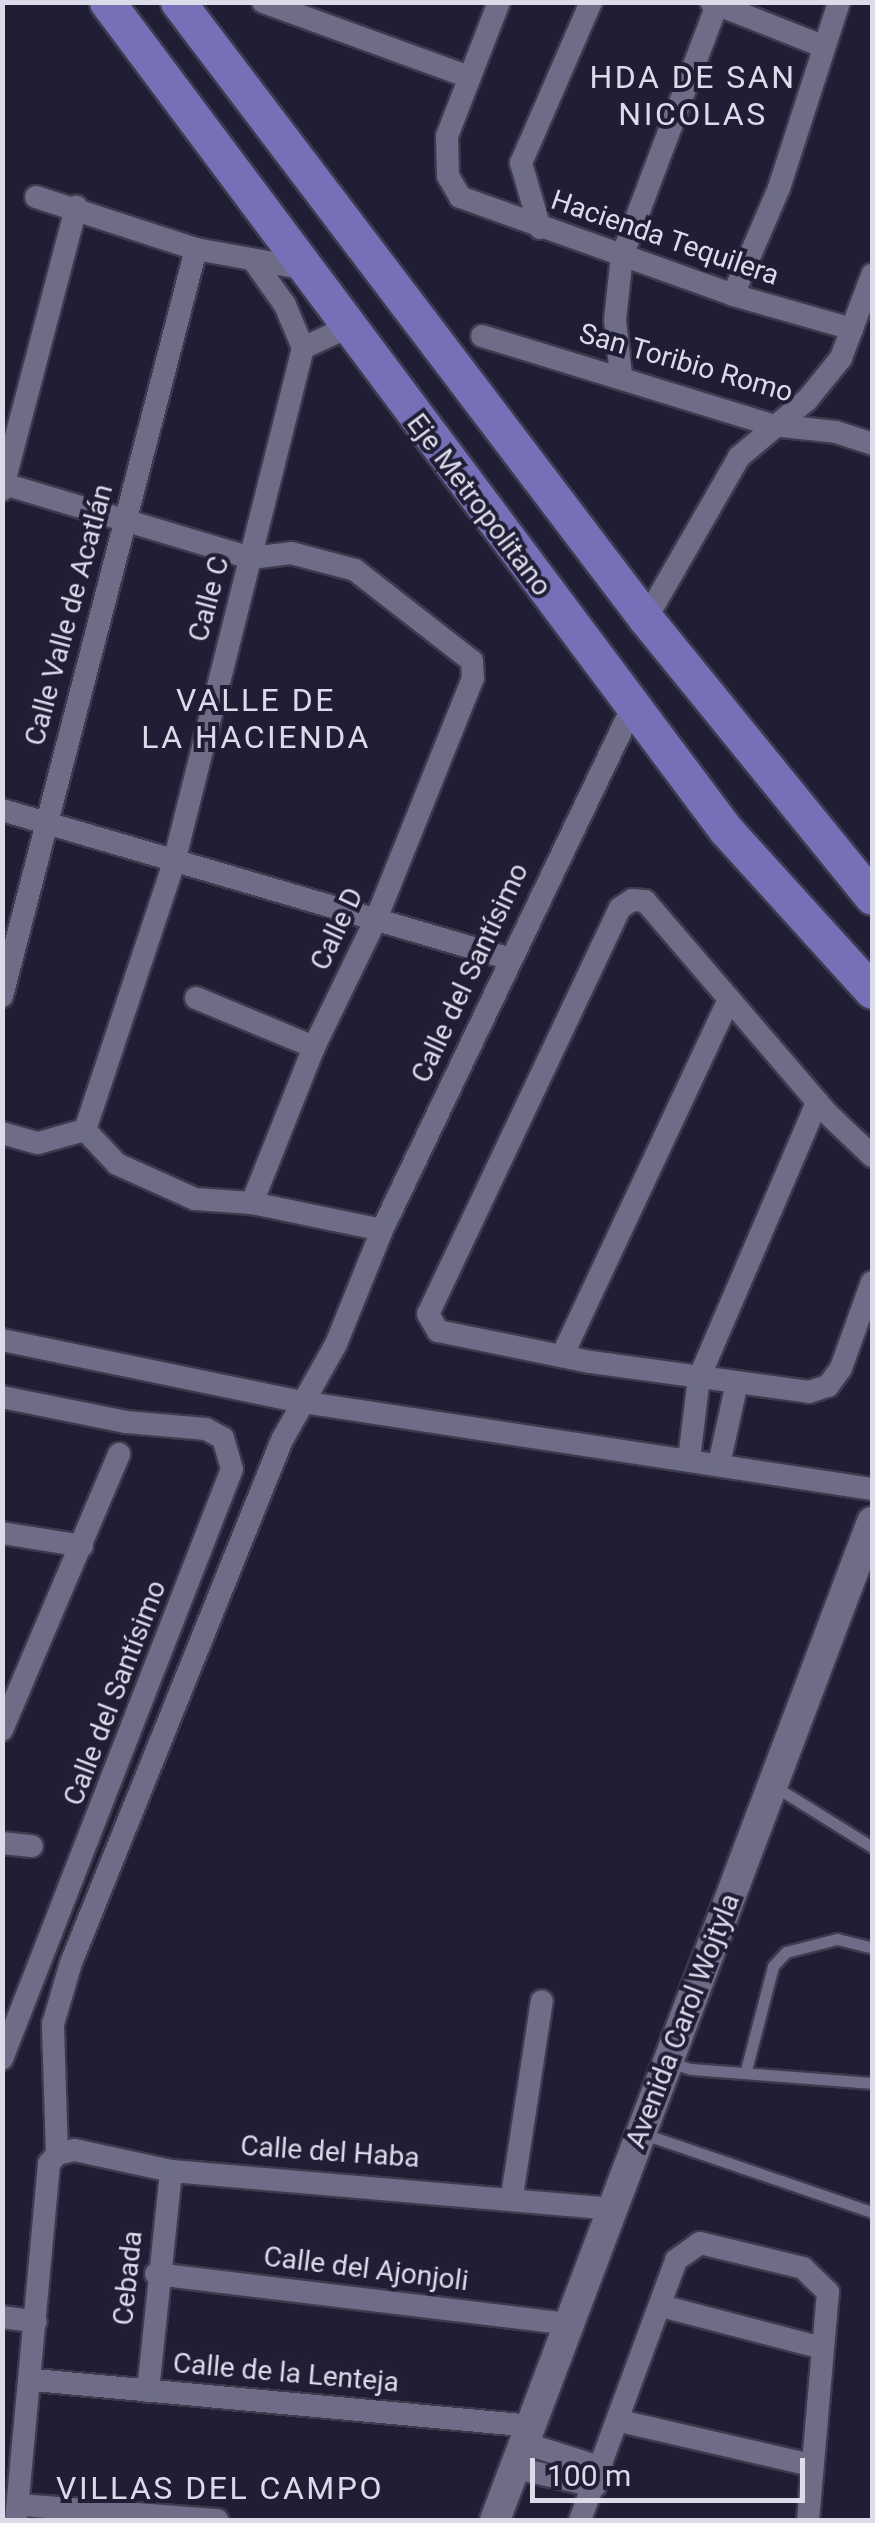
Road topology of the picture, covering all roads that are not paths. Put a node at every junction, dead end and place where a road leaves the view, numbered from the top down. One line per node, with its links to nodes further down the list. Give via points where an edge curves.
1 (107, 2): 16 (main road, Eje Metropolitano)
2 (178, 2): 29 (main road)
3 (263, 2): 9 (street)
4 (499, 2): 9 (street)
5 (591, 2): 12 (street, via 521,164)
6 (839, 2): 8 (street)
7 (716, 3): 8 (street); 14 (street)
8 (822, 46): 18 (street, via 779,188)
9 (468, 77): 12 (street, Hacienda Tequilera, via 445,156 460,198)
10 (36, 197): 11 (street)
11 (76, 207): 13 (street); 26 (street)
12 (540, 228): 14 (street, Hacienda Tequilera)
13 (196, 250): 15 (street); 27 (street, Calle Valle de Acatlán)
14 (622, 256): 18 (street, Hacienda Tequilera); 23 (street, via 615,320)
15 (255, 263): 16 (street); 22 (street)
16 (301, 268): 19 (main road, Eje Metropolitano)
17 (872, 275): 20 (street)
18 (734, 295): 20 (street, Hacienda Tequilera)
19 (346, 328): 22 (street); 30 (main road, Eje Metropolitano)
20 (852, 329): 24 (street, via 841,358 807,400)
21 (482, 336): 23 (street, San Toribio Romo)
22 (303, 348): 28 (street, Calle C)
23 (622, 375): 24 (street, San Toribio Romo)
24 (772, 425): 25 (street, San Toribio Romo); 29 (street, via 739,457)
25 (872, 444)
26 (3, 487): 27 (street)
27 (125, 518): 28 (street); 32 (street, Calle Valle de Acatlán)
28 (251, 558): 33 (street, Calle C); 35 (street, Calle D, via 291,554 355,570 465,650 473,678)
29 (646, 619): 34 (main road)
30 (632, 708): 36 (street, Calle del Santísimo); 37 (main road, Eje Metropolitano, via 726,830)
31 (2, 810): 32 (street)
32 (46, 822): 33 (street); 38 (street, Calle Valle de Acatlán)
33 (174, 862): 35 (street); 43 (street, Calle C)
34 (872, 897)
35 (377, 916): 36 (street); 41 (street, Calle D)
36 (507, 958): 47 (street, Calle del Santísimo)
37 (872, 991)
38 (2, 996)
39 (196, 998): 41 (street)
40 (729, 999): 42 (street); 50 (street); 50 (street, via 645,901 620,908 428,1314 438,1331)
41 (314, 1047): 46 (street, Calle D)
42 (817, 1103): 45 (street); 51 (street)
43 (86, 1130): 44 (street, via 38,1143); 46 (street, via 117,1164 148,1181 195,1198)
44 (2, 1133)
45 (872, 1156)
46 (252, 1203): 47 (street)
47 (382, 1230): 54 (street, Calle del Santísimo, via 336,1344)
48 (872, 1282): 52 (street, via 828,1386 808,1392)
49 (2, 1340): 54 (street)
50 (562, 1356): 51 (street)
51 (699, 1378): 52 (street); 56 (street)
52 (736, 1383): 57 (street)
53 (2, 1396): 69 (street, Calle del Santísimo, via 126,1422 206,1429 222,1438 232,1469)
54 (302, 1402): 56 (street); 74 (street, Calle del Santísimo, via 71,1963 53,2024)
55 (119, 1454): 61 (street)
56 (690, 1458): 57 (street)
57 (720, 1464): 58 (street)
58 (872, 1490)
59 (872, 1522): 63 (street, Avenida Carol Wojtyla)
60 (2, 1533): 61 (street)
61 (82, 1546): 62 (street)
62 (3, 1727)
63 (774, 1786): 66 (lane); 70 (street, Avenida Carol Wojtyla)
64 (2, 1843): 65 (street)
65 (32, 1846)
66 (872, 1847)
67 (872, 1948): 71 (lane, via 836,1939 786,1952 774,1966)
68 (542, 2001): 76 (street)
69 (2, 2059)
70 (664, 2060): 71 (lane, via 691,2070); 73 (street, Avenida Carol Wojtyla)
71 (746, 2070): 72 (lane)
72 (872, 2083)
73 (640, 2133): 77 (street, Avenida Carol Wojtyla); 78 (lane)
74 (53, 2159): 75 (street, Calle del Haba, via 114,2154); 82 (street, Calle del Santísimo)
75 (170, 2170): 76 (street, Calle del Haba); 79 (street, Cebada)
76 (512, 2196): 77 (street, Calle del Haba)
77 (614, 2209): 83 (street, Avenida Carol Wojtyla)
78 (872, 2212)
79 (156, 2274): 83 (street, Calle del Ajonjoli); 86 (street, Cebada)
80 (661, 2306): 84 (street); 84 (street, via 681,2251 714,2243 814,2274 830,2302); 87 (street)
81 (2, 2317): 82 (street)
82 (36, 2322): 85 (street, Calle del Santísimo)
83 (568, 2324): 88 (street, Avenida Carol Wojtyla)
84 (822, 2348): 89 (street)
85 (34, 2380): 86 (street, Calle de la Lenteja); 91 (street, Calle del Santísimo)
86 (148, 2391): 88 (street, Calle de la Lenteja)
87 (620, 2422): 89 (street); 90 (street)
88 (527, 2446): 90 (street, Calle de la Lenteja); 93 (street, Avenida Carol Wojtyla)
89 (811, 2466): 95 (street)
90 (599, 2477): 94 (street)
91 (18, 2513): 92 (street)
92 (217, 2520)
93 (495, 2520)
94 (580, 2520)
95 (808, 2520)

